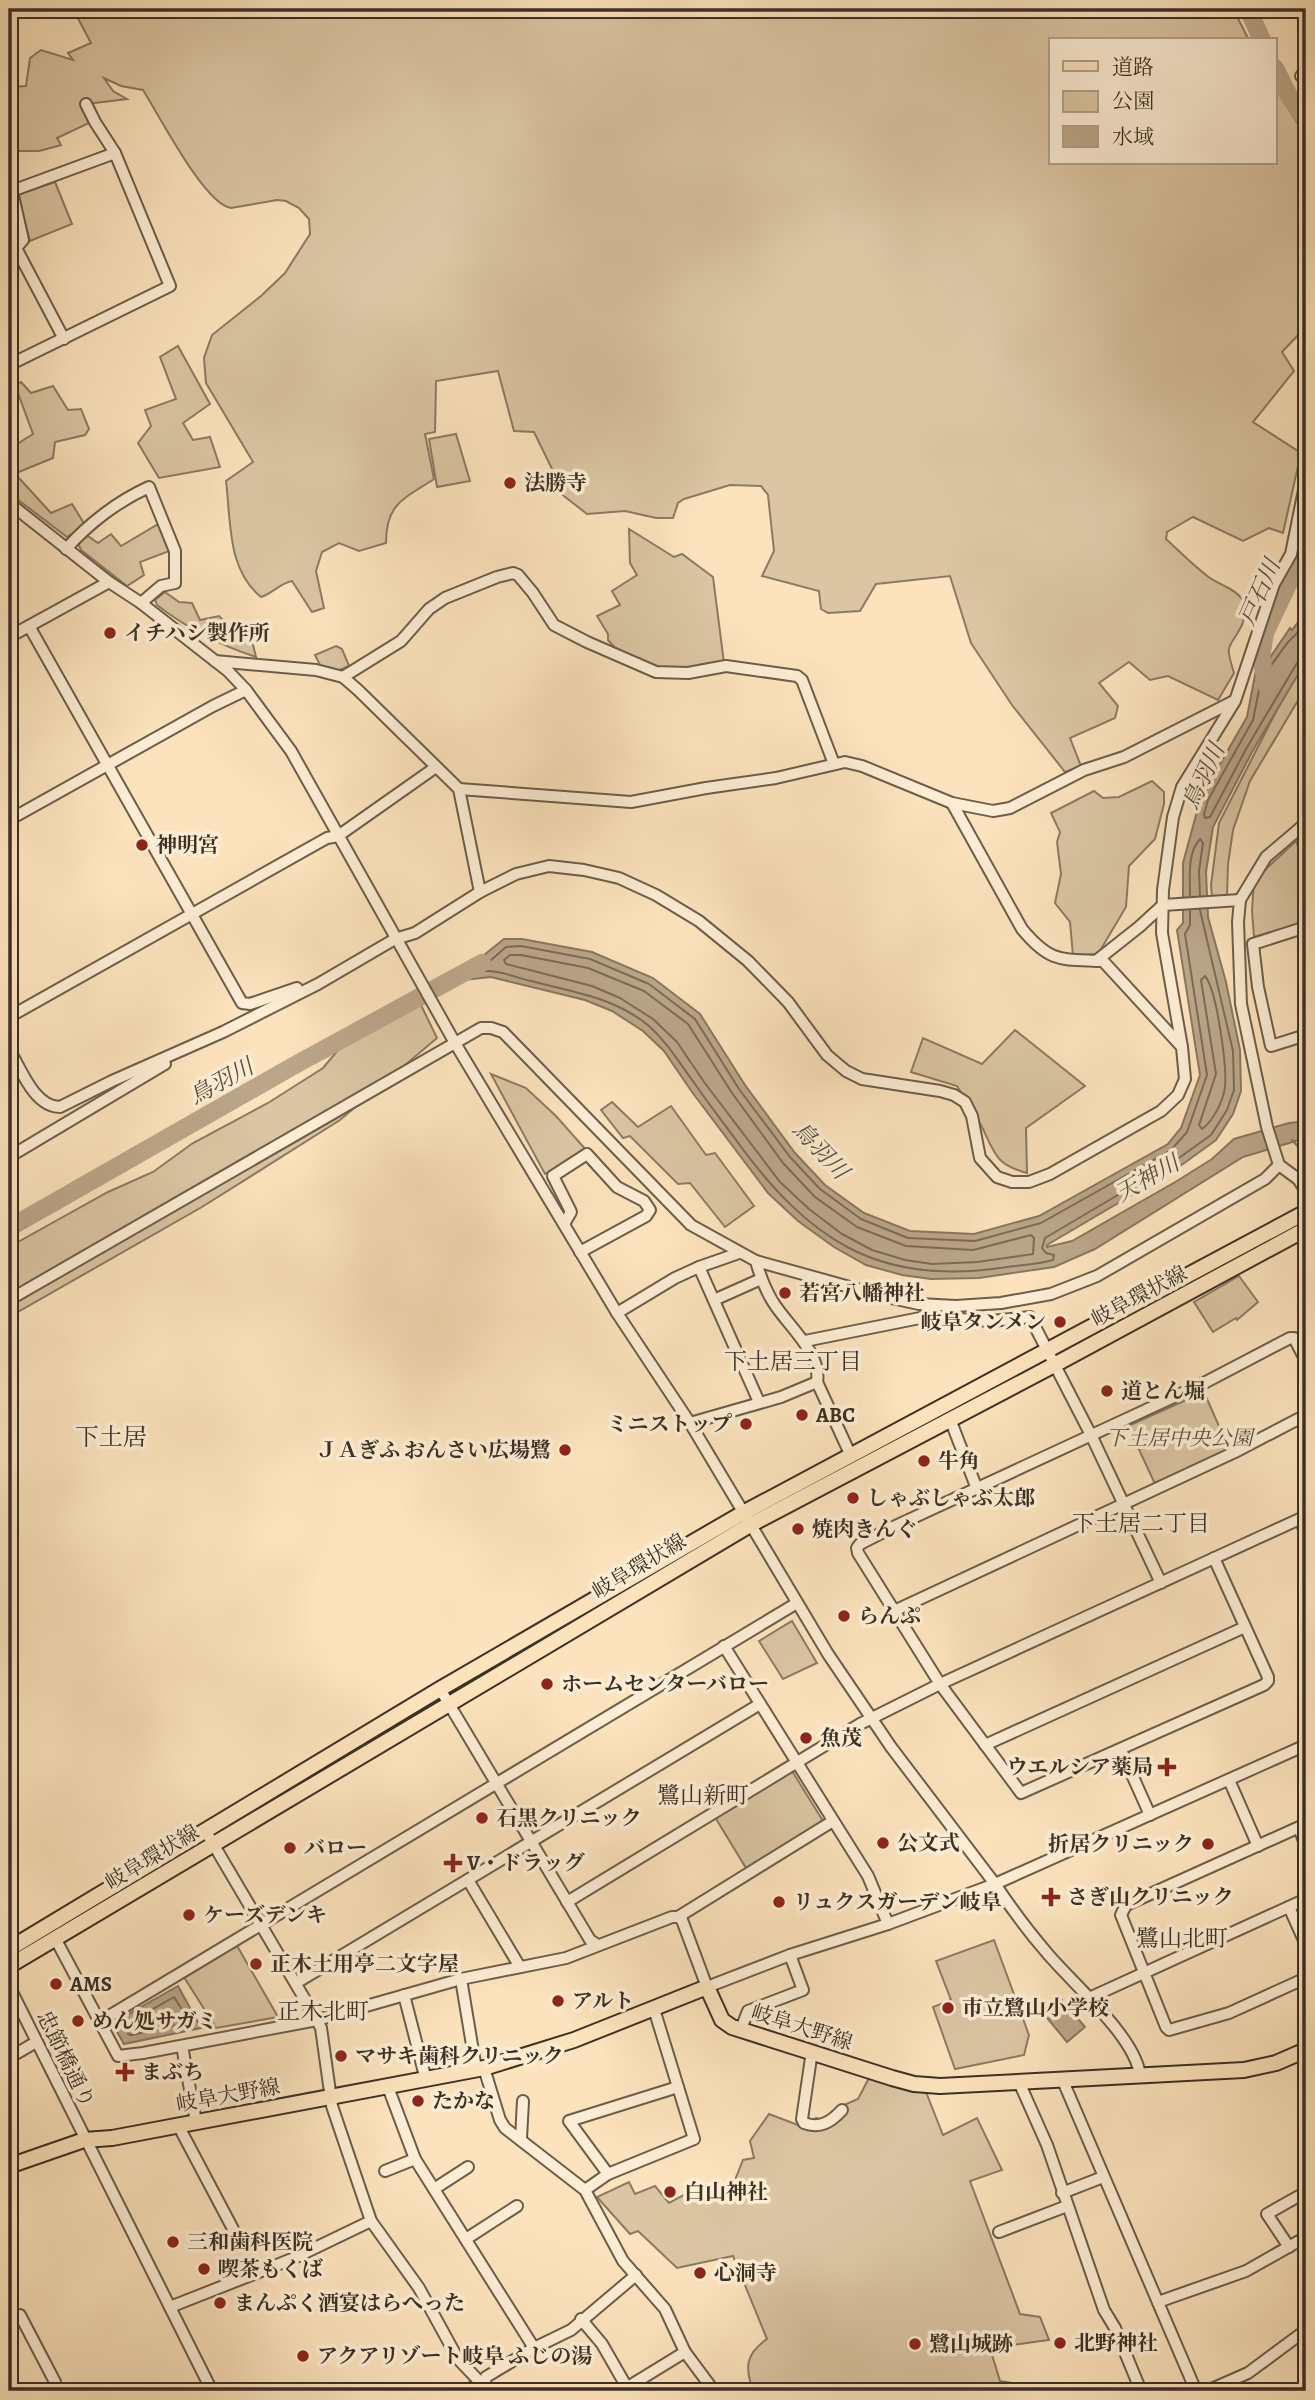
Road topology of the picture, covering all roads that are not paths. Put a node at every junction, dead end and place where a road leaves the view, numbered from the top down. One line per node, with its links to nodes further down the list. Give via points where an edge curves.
1 (86, 104): 2 (street)
2 (115, 153): 3 (street); 4 (street, via 170,286)
3 (11, 191): 4 (street, via 23,240 16,248)
4 (64, 339): 5 (street)
5 (9, 365)
6 (1305, 488): 16 (street, via 1291,554 1274,584)
7 (9, 503): 8 (street)
8 (66, 549): 9 (street); 10 (street, via 129,496 149,487 174,551 175,583 161,586)
9 (109, 582): 10 (street); 11 (street)
10 (141, 603): 13 (street)
11 (29, 626): 12 (street); 18 (street)
12 (9, 636)
13 (215, 661): 14 (street, via 316,670); 15 (street)
14 (343, 677): 17 (street, via 401,641 445,598 513,573 554,625 656,672 688,673 726,666 797,676); 19 (street)
15 (246, 690): 18 (street); 24 (street, via 291,751)
16 (1235, 701): 21 (street, via 1010,808 993,811); 28 (street, via 1182,787 1173,817)
17 (834, 764): 20 (street, via 631,803); 21 (street, via 862,766)
18 (107, 765): 22 (street); 29 (street)
19 (436, 767): 20 (street); 24 (street)
20 (459, 789): 26 (street)
21 (952, 803): 32 (street, via 1037,948 1071,962)
22 (9, 820)
23 (1304, 825): 25 (street); 27 (street, via 1266,857)
24 (338, 836): 29 (street); 31 (street)
25 (1306, 844)
26 (481, 891): 31 (street); 38 (street, via 516,874 549,866 619,878 656,895 748,961 845,1071 862,1079 940,1091 965,1102 980,1158 997,1177 1012,1182 1029,1182 1050,1174 1161,1111 1178,1095 1185,1079)
27 (1236, 901): 28 (street); 41 (street, via 1241,1004)
28 (1163, 905): 32 (street); 38 (street, via 1162,933)
29 (192, 913): 33 (street, via 242,1003); 34 (street)
30 (1306, 927): 35 (street, via 1253,944 1270,1046)
31 (397, 943): 33 (street); 37 (street)
32 (1096, 961): 38 (street, via 1103,961)
33 (318, 984): 36 (street)
34 (9, 1017)
35 (1306, 1035)
36 (206, 1039): 39 (street, via 60,1107 38,1098); 40 (street)
37 (453, 1039): 44 (street); 47 (street, via 481,1028 503,1032 691,1225); 51 (street)
38 (1182, 1047)
39 (9, 1049)
40 (9, 1157)
41 (1279, 1165): 42 (street); 48 (street, via 1265,1179 1097,1276 1051,1294 1001,1303 919,1304)
42 (1306, 1191)
43 (1306, 1212): 55 (main road, 岐阜環状線)
44 (564, 1224): 46 (street); 46 (street, via 571,1212 553,1176 587,1154 617,1187 644,1201 650,1210)
45 (1306, 1229): 55 (main road, 岐阜環状線)
46 (580, 1252): 53 (street)
47 (739, 1253): 48 (street); 49 (street)
48 (757, 1261): 50 (street)
49 (699, 1267): 52 (street); 53 (street)
50 (761, 1279): 52 (street); 54 (street, via 785,1320)
51 (9, 1300)
52 (713, 1300): 58 (street)
53 (617, 1313): 61 (street)
54 (805, 1341): 55 (street, via 925,1317 992,1321 1030,1317); 57 (street)
55 (1052, 1358): 60 (main road, 岐阜環状線); 62 (street); 63 (main road, 岐阜環状線)
56 (1306, 1361): 62 (street, via 1298,1342 1290,1338)
57 (817, 1382): 58 (street); 63 (street)
58 (759, 1402): 61 (street)
59 (1306, 1415): 65 (street)
60 (950, 1419): 64 (street); 67 (main road, 岐阜環状線)
61 (690, 1423): 67 (street)
62 (1091, 1435): 64 (street); 65 (street)
63 (851, 1456): 67 (main road, 岐阜環状線)
64 (977, 1489): 72 (street, via 857,1548)
65 (1124, 1503): 70 (street); 72 (street)
66 (1303, 1518): 68 (street); 69 (street)
67 (747, 1519): 71 (street); 76 (main road, 岐阜環状線); 77 (main road, 岐阜環状線)
68 (1306, 1534)
69 (1214, 1558): 70 (street); 73 (street)
70 (1161, 1583): 75 (street)
71 (797, 1602): 74 (street); 79 (street)
72 (894, 1611): 75 (street)
73 (1245, 1628): 80 (street); 82 (street, via 1268,1677 1264,1685)
74 (724, 1646): 78 (street); 85 (street)
75 (940, 1684): 79 (street); 80 (street)
76 (439, 1689): 77 (street); 89 (main road, 岐阜環状線)
77 (448, 1703): 85 (street); 91 (main road, 岐阜環状線)
78 (760, 1704): 83 (street); 90 (street)
79 (872, 1719): 83 (street); 95 (street)
80 (985, 1745): 82 (street, via 1021,1793)
81 (1306, 1745): 84 (street)
82 (1121, 1750): 86 (street)
83 (797, 1762): 87 (street); 97 (street)
84 (1229, 1780): 86 (street); 92 (street)
85 (496, 1783): 90 (street); 100 (street)
86 (1150, 1815): 95 (street)
87 (833, 1821): 99 (street); 101 (street, via 868,1876)
88 (1302, 1826): 92 (street); 93 (street)
89 (205, 1830): 91 (street); 105 (main road, 岐阜環状線)
90 (531, 1842): 94 (street); 97 (street)
91 (214, 1845): 100 (street); 102 (main road, 岐阜環状線)
92 (1258, 1846): 109 (street, via 1126,1905 1121,1915)
93 (1306, 1846)
94 (468, 1880): 108 (street); 112 (street)
95 (995, 1884): 101 (street); 116 (street, via 1048,1954)
96 (1306, 1899): 98 (street)
97 (567, 1902): 103 (street)
98 (1289, 1907): 104 (street); 109 (street)
99 (678, 1917): 103 (street); 114 (street)
100 (261, 1924): 112 (street); 119 (street)
101 (888, 1924): 106 (street)
102 (55, 1938): 107 (main road, 岐阜環状線); 119 (street)
103 (596, 1944): 108 (street, via 566,1958)
104 (1306, 1945)
105 (9, 1949)
106 (790, 1955): 114 (street); 120 (street, via 803,1990 748,2011)
107 (9, 1966)
108 (520, 1967): 111 (street)
109 (1143, 1973): 110 (street, via 1169,2030 1229,2013); 116 (street)
110 (1306, 1978)
111 (461, 1979): 115 (street); 126 (street)
112 (296, 1983): 118 (street)
113 (9, 1986): 121 (street, 忠節橋通り)
114 (708, 1987): 117 (main road, 岐阜大野線); 120 (main road, 岐阜大野線, via 722,2020)
115 (404, 1995): 118 (street); 128 (street)
116 (1089, 1998): 127 (street, via 1133,2054)
117 (654, 2009): 126 (main road, 岐阜大野線, via 544,2051); 132 (street)
118 (317, 2020): 122 (street); 133 (street)
119 (99, 2022): 122 (street, via 118,2056)
120 (741, 2029): 124 (main road, 岐阜大野線)
121 (36, 2042): 125 (street); 139 (street, 忠節橋通り)
122 (182, 2046): 136 (street)
123 (1306, 2050): 127 (main road, 岐阜大野線, via 1244,2070)
124 (812, 2051): 130 (main road, 岐阜大野線, via 914,2084 960,2087); 135 (street, via 804,2123 813,2127 831,2122)
125 (9, 2058)
126 (480, 2068): 128 (main road, 岐阜大野線); 138 (street, via 500,2120)
127 (1140, 2077): 129 (main road, 岐阜大野線)
128 (426, 2080): 131 (main road, 岐阜大野線)
129 (1063, 2081): 130 (main road, 岐阜大野線); 146 (street)
130 (1019, 2082): 150 (street)
131 (387, 2087): 133 (main road, 岐阜大野線); 140 (street)
132 (678, 2087): 144 (street, via 694,2139); 144 (street, via 569,2121)
133 (330, 2098): 136 (main road, 岐阜大野線); 153 (street)
134 (523, 2101): 138 (street)
135 (842, 2110)
136 (195, 2122): 137 (main road, 岐阜大野線)
137 (178, 2125): 139 (main road, 岐阜大野線); 154 (street)
138 (521, 2138): 148 (street)
139 (86, 2144): 141 (main road, 岐阜大野線); 145 (main road, 岐阜大野線); 161 (street, 忠節橋通り)
140 (415, 2159): 143 (street); 147 (street)
141 (9, 2166)
142 (468, 2167): 147 (street)
143 (385, 2171)
144 (608, 2174): 148 (street)
145 (9, 2176)
146 (1103, 2177): 150 (street); 160 (street)
147 (434, 2189): 157 (street)
148 (585, 2190): 159 (street, via 614,2246)
149 (1306, 2192): 158 (street, via 1266,2214)
150 (1062, 2193): 152 (street)
151 (517, 2206): 157 (street)
152 (1067, 2206): 155 (street); 175 (street, via 1104,2310)
153 (371, 2221): 161 (street, via 292,2259); 168 (street, via 419,2288 458,2359)
154 (233, 2229)
155 (999, 2232)
156 (1306, 2237): 158 (street)
157 (466, 2239): 165 (street)
158 (1289, 2247): 160 (street, via 1231,2278)
159 (636, 2275): 163 (street); 166 (street, via 665,2309)
160 (1158, 2302): 176 (street)
161 (170, 2307): 172 (street, 忠節橋通り)
162 (20, 2315): 167 (street)
163 (581, 2319): 165 (street, via 571,2330); 170 (street, via 601,2344)
164 (1306, 2330): 177 (street, via 1248,2372)
165 (534, 2348): 168 (street, via 486,2377)
166 (685, 2352): 170 (street); 174 (street)
167 (55, 2382)
168 (485, 2385): 173 (street)
169 (9, 2386): 171 (street)
170 (626, 2390)
171 (11, 2391)
172 (212, 2391)
173 (465, 2391)
174 (714, 2391)
175 (1141, 2391)
176 (1196, 2391)
177 (1207, 2391)

